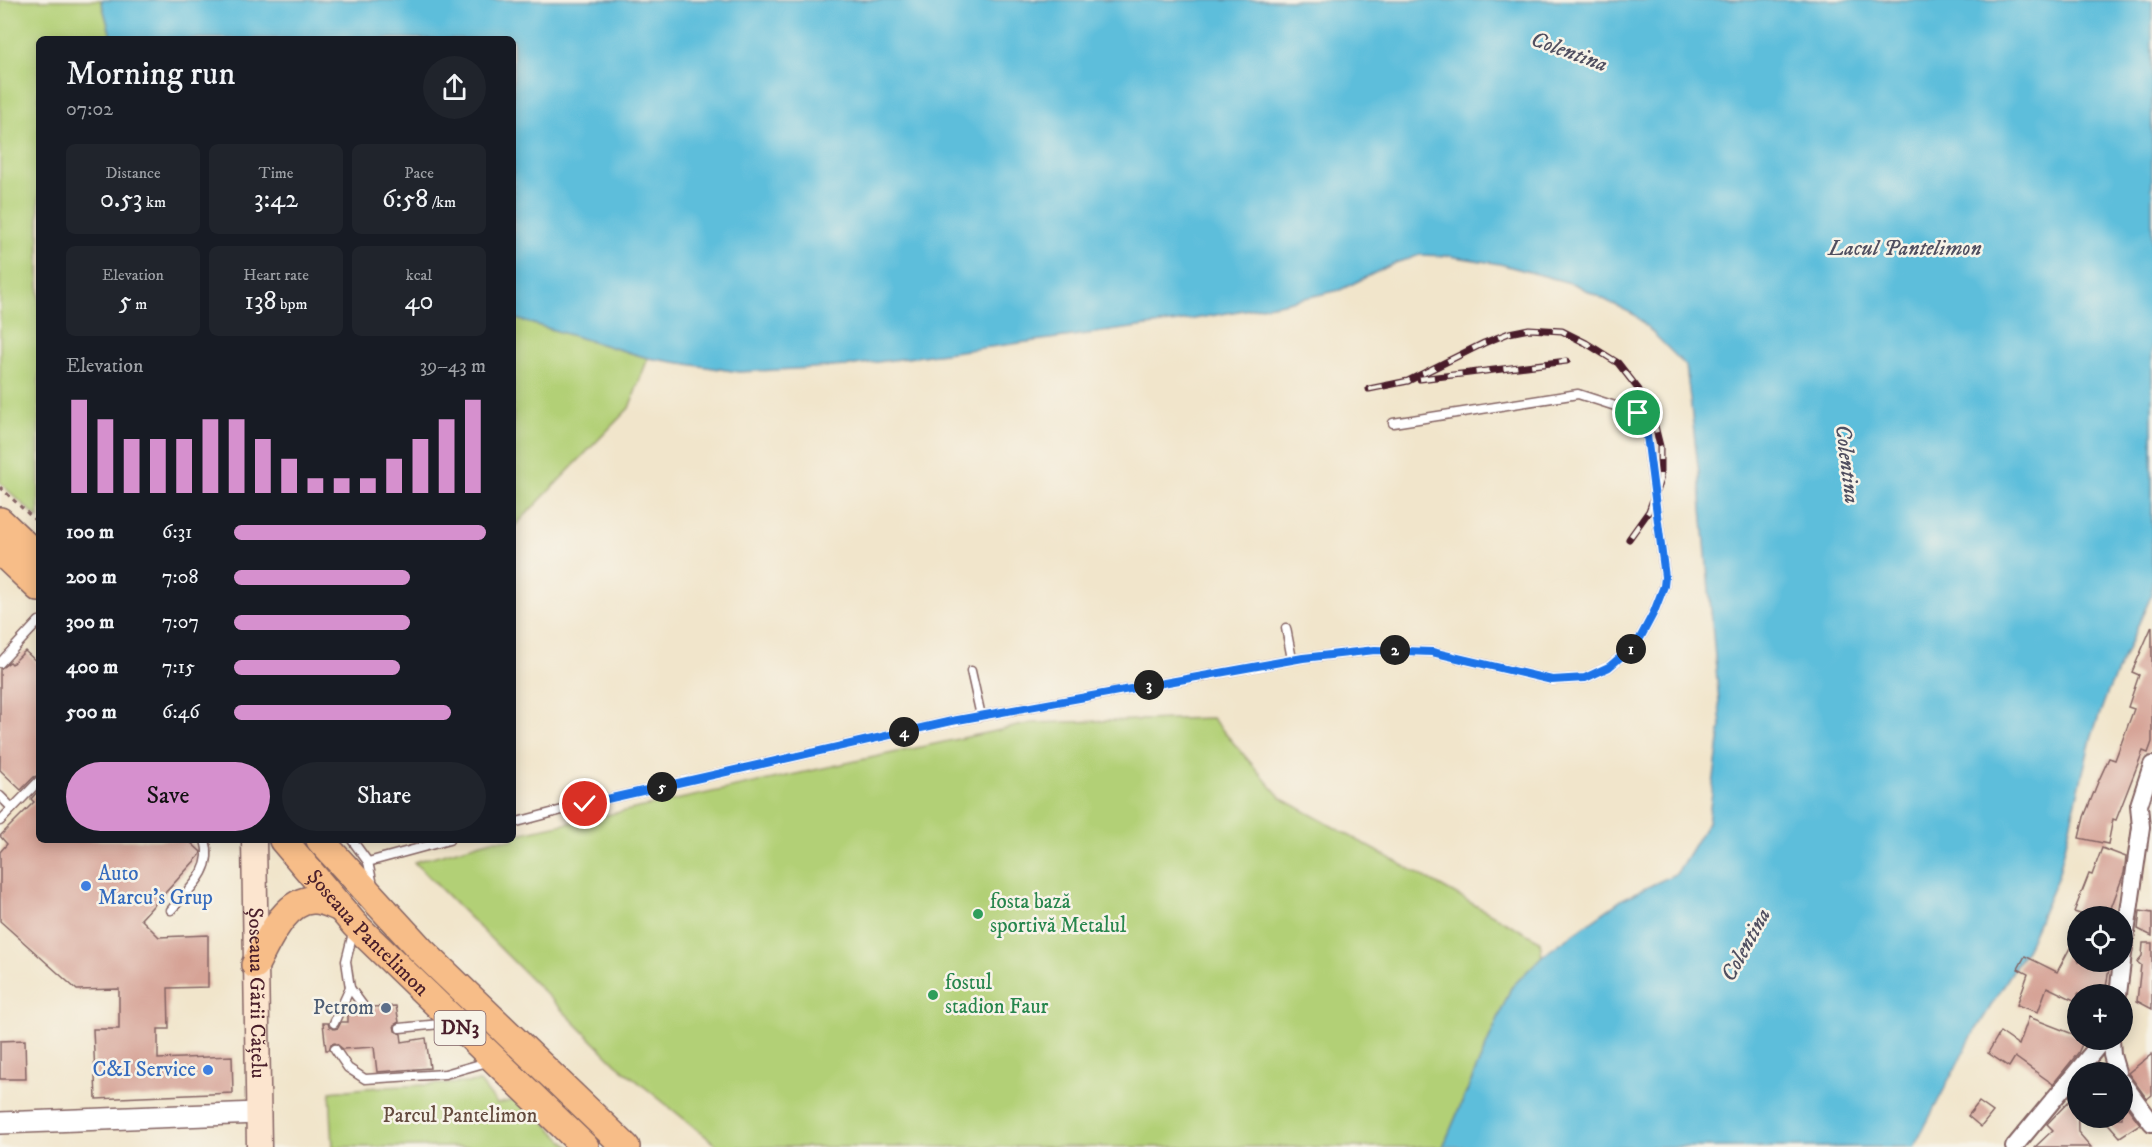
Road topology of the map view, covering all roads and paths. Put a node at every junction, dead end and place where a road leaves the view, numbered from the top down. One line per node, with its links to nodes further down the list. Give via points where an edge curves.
1 (1394, 423): 10 (lane, via 1578,394 1640,414 1645,420 1665,577 1654,612 1630,650 1598,673 1569,681 1432,652 1375,650)
2 (0, 487): 4 (path)
3 (0, 521): 6 (main road)
4 (36, 521)
5 (0, 551): 7 (main road)
6 (36, 555)
7 (36, 585)
8 (36, 624): 11 (lane)
9 (1286, 628): 10 (lane)
10 (1292, 660): 13 (lane)
11 (0, 663)
12 (970, 671): 13 (lane)
13 (981, 716): 19 (lane)
14 (2152, 765): 20 (street, via 2139,805)
15 (36, 784): 17 (lane)
16 (0, 796): 17 (lane)
17 (12, 808): 18 (lane)
18 (0, 820)
19 (516, 822)
20 (2147, 829): 29 (street)
21 (205, 843): 30 (lane, via 205,872)
22 (254, 843): 32 (main road, Șoseaua Gării Cățelu)
23 (285, 843): 31 (main road, Șoseaua Pantelimon / DN3)
24 (323, 843): 28 (main road, Șoseaua Pantelimon / DN3)
25 (354, 843): 27 (lane)
26 (438, 843): 27 (lane)
27 (368, 862): 28 (lane)
28 (378, 906): 47 (main road, Șoseaua Pantelimon / DN3)
29 (2132, 906)
30 (171, 910)
31 (346, 916): 32 (main road, via 314,900 298,904 273,932); 33 (lane); 36 (main road, Șoseaua Pantelimon / DN3)
32 (255, 965): 42 (main road, Șoseaua Gării Cățelu)
33 (350, 988): 34 (lane); 35 (lane)
34 (364, 1007)
35 (334, 1023)
36 (454, 1023): 37 (lane); 40 (main road, Șoseaua Pantelimon / DN3)
37 (400, 1028)
38 (335, 1049): 40 (lane, via 348,1068 365,1079 445,1074)
39 (2095, 1050): 48 (street)
40 (493, 1060): 46 (main road, Șoseaua Pantelimon / DN3)
41 (2133, 1097): 44 (street)
42 (258, 1113): 43 (street); 45 (main road, Șoseaua Gării Cățelu)
43 (0, 1123)
44 (2152, 1124)
45 (259, 1147)
46 (585, 1147)
47 (627, 1147)
48 (2014, 1147)

